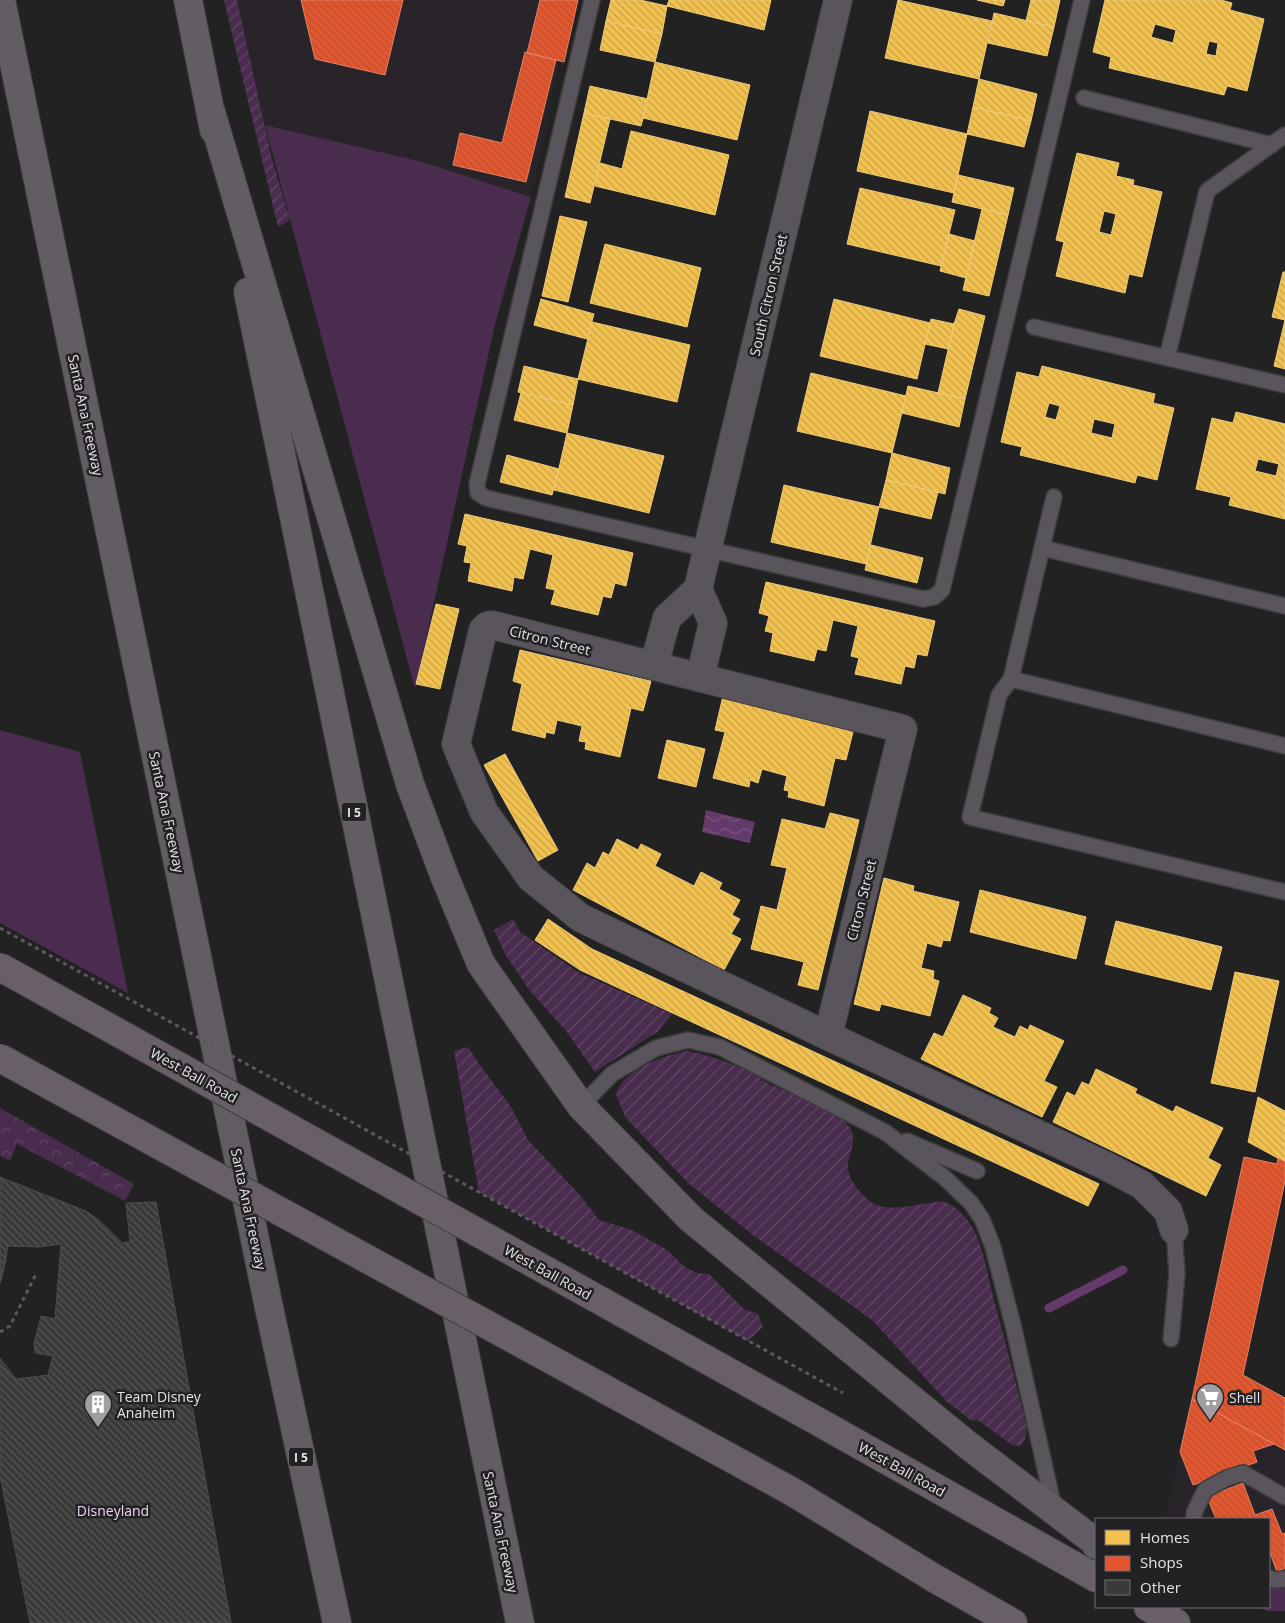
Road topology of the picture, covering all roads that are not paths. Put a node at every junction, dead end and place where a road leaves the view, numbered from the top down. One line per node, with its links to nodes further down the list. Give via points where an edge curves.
1 (1, 0): 38 (highway, Santa Ana Freeway / I 5)
2 (188, 0): 7 (highway, Santa Ana Freeway / I 5)
3 (592, 0): 15 (lane, via 477,484 478,493 486,498)
4 (838, 0): 15 (street, South Citron Street)
5 (1082, 0): 15 (lane, via 942,590 934,597 923,599)
6 (1084, 98): 9 (lane)
7 (211, 112): 26 (highway, via 407,775 444,875 481,964); 39 (highway, Santa Ana Freeway / I 5)
8 (1285, 135): 9 (lane)
9 (1272, 145): 11 (lane, via 1207,191)
10 (1034, 327): 11 (lane)
11 (1167, 358): 12 (lane)
12 (1285, 385)
13 (1054, 497): 14 (lane)
14 (1042, 548): 17 (lane); 20 (lane)
15 (707, 549): 16 (street, South Citron Street)
16 (698, 589): 18 (street, via 667,618); 19 (street, via 712,623)
17 (1285, 606)
18 (654, 665): 19 (street, Citron Street); 24 (street, Citron Street, via 487,626 483,630 456,744 484,812 530,878 581,918)
19 (700, 678): 24 (street, Citron Street, via 903,729)
20 (1012, 679): 21 (lane); 22 (lane, via 999,695 970,817)
21 (1285, 746)
22 (1285, 892)
23 (0, 967): 35 (main road, West Ball Road, bridge)
24 (828, 1036): 29 (street, Citron Street, via 1142,1185 1168,1211)
25 (0, 1058): 40 (main road, bridge, via 791,1491)
26 (581, 1106): 27 (lane, via 612,1074 656,1048 688,1040 720,1047); 32 (highway, via 691,1219)
27 (885, 1132): 28 (lane); 32 (lane, via 945,1178 971,1203 982,1220 993,1247 1014,1330)
28 (977, 1171)
29 (1174, 1230): 30 (lane, via 1178,1274)
30 (1171, 1339)
31 (1285, 1498): 33 (lane, via 1243,1473 1205,1490)
32 (1054, 1512): 34 (highway)
33 (1194, 1518)
34 (1095, 1544)
35 (1095, 1577)
36 (1270, 1578): 37 (lane)
37 (1285, 1579)
38 (335, 1619)
39 (520, 1623)
40 (1013, 1623)

